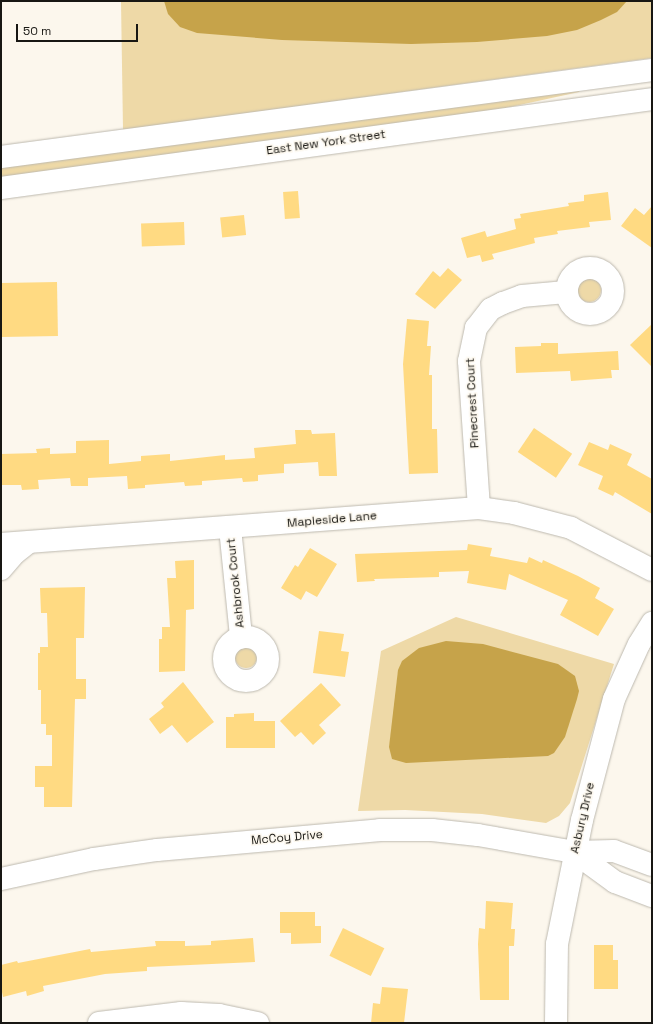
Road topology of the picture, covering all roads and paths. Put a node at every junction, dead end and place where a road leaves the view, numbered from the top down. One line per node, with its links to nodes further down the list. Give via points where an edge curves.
1 (652, 70): 3 (street)
2 (652, 100): 4 (street, East New York Street)
3 (1, 157)
4 (1, 188)
5 (566, 292): 6 (street, Pinecrest Court, via 522,296 503,303 491,309 476,328 469,361)
6 (479, 508): 7 (street, Mapleside Lane); 11 (street, Mapleside Lane, via 514,513 563,526 597,540)
7 (230, 528): 8 (street, Mapleside Lane); 13 (street, Ashbrook Court)
8 (28, 542): 9 (street, Mapleside Lane); 10 (street, via 15,552)
9 (1, 544)
10 (1, 569)
11 (652, 570)
12 (652, 623): 14 (street, Asbury Drive, via 639,644 614,699)
13 (242, 637)
14 (574, 852): 15 (street, McCoy Drive, via 614,851); 16 (street, McCoy Drive, via 478,835 432,830 380,830 157,850 80,862); 17 (street, McCoy Drive, via 615,882); 20 (street, Asbury Drive, via 557,944)
15 (652, 864)
16 (1, 879)
17 (652, 896)
18 (99, 1023): 19 (street, via 180,1013 219,1015)
19 (258, 1023)
20 (556, 1023)

